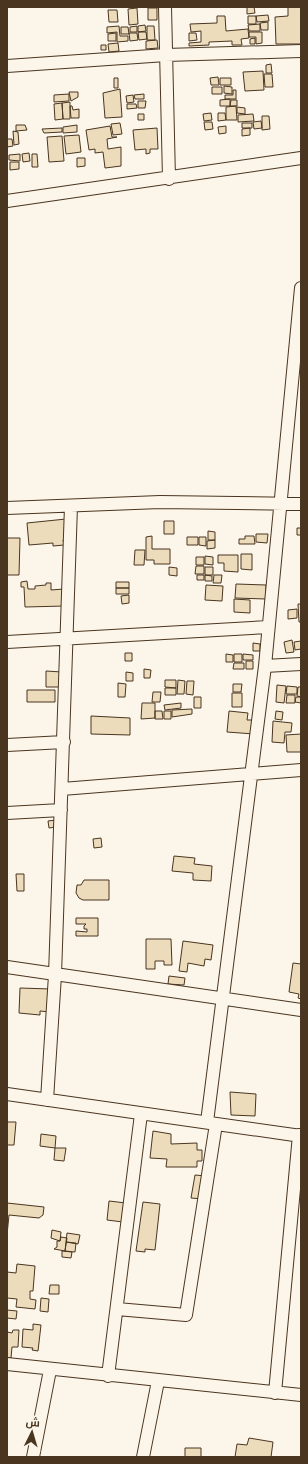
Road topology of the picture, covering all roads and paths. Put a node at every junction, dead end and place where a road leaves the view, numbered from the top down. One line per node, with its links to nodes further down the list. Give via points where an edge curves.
1 (164, 7): 3 (street)
2 (301, 51): 3 (street)
3 (166, 56): 4 (street); 6 (street)
4 (7, 66)
5 (301, 158): 6 (street)
6 (169, 178): 7 (street)
7 (7, 201)
8 (301, 288): 9 (street)
9 (280, 503): 10 (street); 11 (street, via 160,502); 13 (street)
10 (301, 504)
11 (71, 506): 12 (street); 14 (street)
12 (7, 508)
13 (268, 626): 14 (street); 17 (street)
14 (67, 640): 15 (street); 18 (street)
15 (7, 642)
16 (301, 664): 17 (street)
17 (265, 666): 21 (street)
18 (64, 742): 19 (street); 22 (street)
19 (7, 745)
20 (301, 770): 21 (street)
21 (251, 773): 22 (street); 27 (street)
22 (62, 788): 23 (street)
23 (61, 810): 24 (street); 26 (street)
24 (7, 813)
25 (7, 967): 26 (street)
26 (55, 974): 27 (street); 30 (street)
27 (223, 999): 28 (street); 32 (street)
28 (301, 1010)
29 (7, 1094): 30 (street)
30 (47, 1100): 31 (street)
31 (141, 1114): 32 (street); 34 (street)
32 (211, 1123): 33 (street); 34 (street, via 186,1315)
33 (300, 1136): 39 (street)
34 (117, 1308): 37 (street)
35 (7, 1364): 36 (street)
36 (50, 1370): 37 (street); 41 (street)
37 (108, 1376): 38 (street)
38 (158, 1381): 39 (street); 42 (street)
39 (275, 1393): 40 (street)
40 (301, 1395)
41 (33, 1457)
42 (143, 1457)

